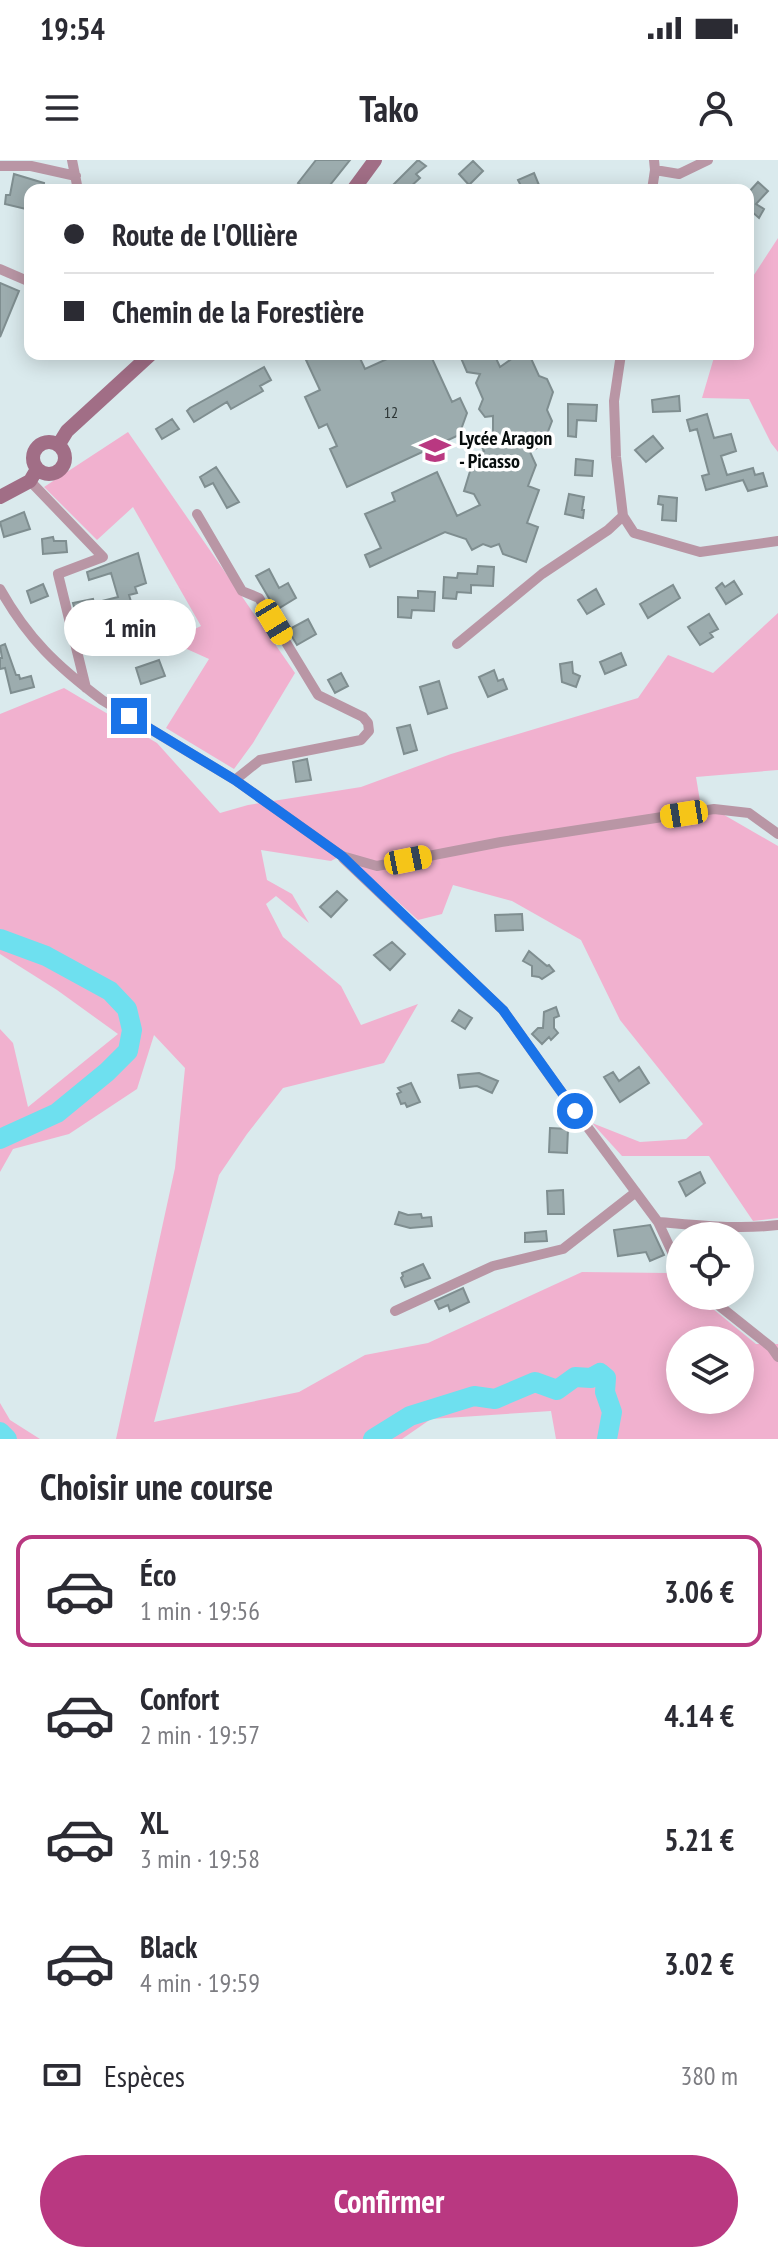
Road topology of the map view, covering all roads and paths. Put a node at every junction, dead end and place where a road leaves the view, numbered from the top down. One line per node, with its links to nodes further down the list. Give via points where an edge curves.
1 (72, 160): 6 (street)
2 (375, 160): 8 (street)
3 (708, 160): 4 (street, via 679,174)
4 (654, 165)
5 (0, 166): 6 (street, via 31,166)
6 (76, 176): 7 (street)
7 (77, 184)
8 (357, 184)
9 (0, 269): 10 (street)
10 (24, 279)
11 (144, 360): 13 (street)
12 (620, 360): 17 (street, via 614,401)
13 (59, 444): 14 (street, via 38,446); 14 (street, via 66,455 63,468)
14 (34, 475): 15 (street); 21 (street, via 103,557 58,574)
15 (0, 497)
16 (197, 514): 22 (street, via 242,591 259,598 318,695 368,723 361,740 260,760)
17 (623, 516): 18 (street, via 634,533 700,552); 20 (street)
18 (778, 541)
19 (0, 589): 21 (street, via 33,639)
20 (457, 644)
21 (86, 688): 22 (street)
22 (235, 780): 24 (street)
23 (778, 834): 24 (street, via 749,813 714,809 377,866)
24 (342, 856): 25 (street, via 503,1010)
25 (636, 1192): 26 (street); 30 (street, via 563,1249 493,1266)
26 (658, 1222): 27 (street); 28 (street)
27 (778, 1225)
28 (666, 1239)
29 (725, 1310): 31 (street)
30 (395, 1311)
31 (778, 1357)

